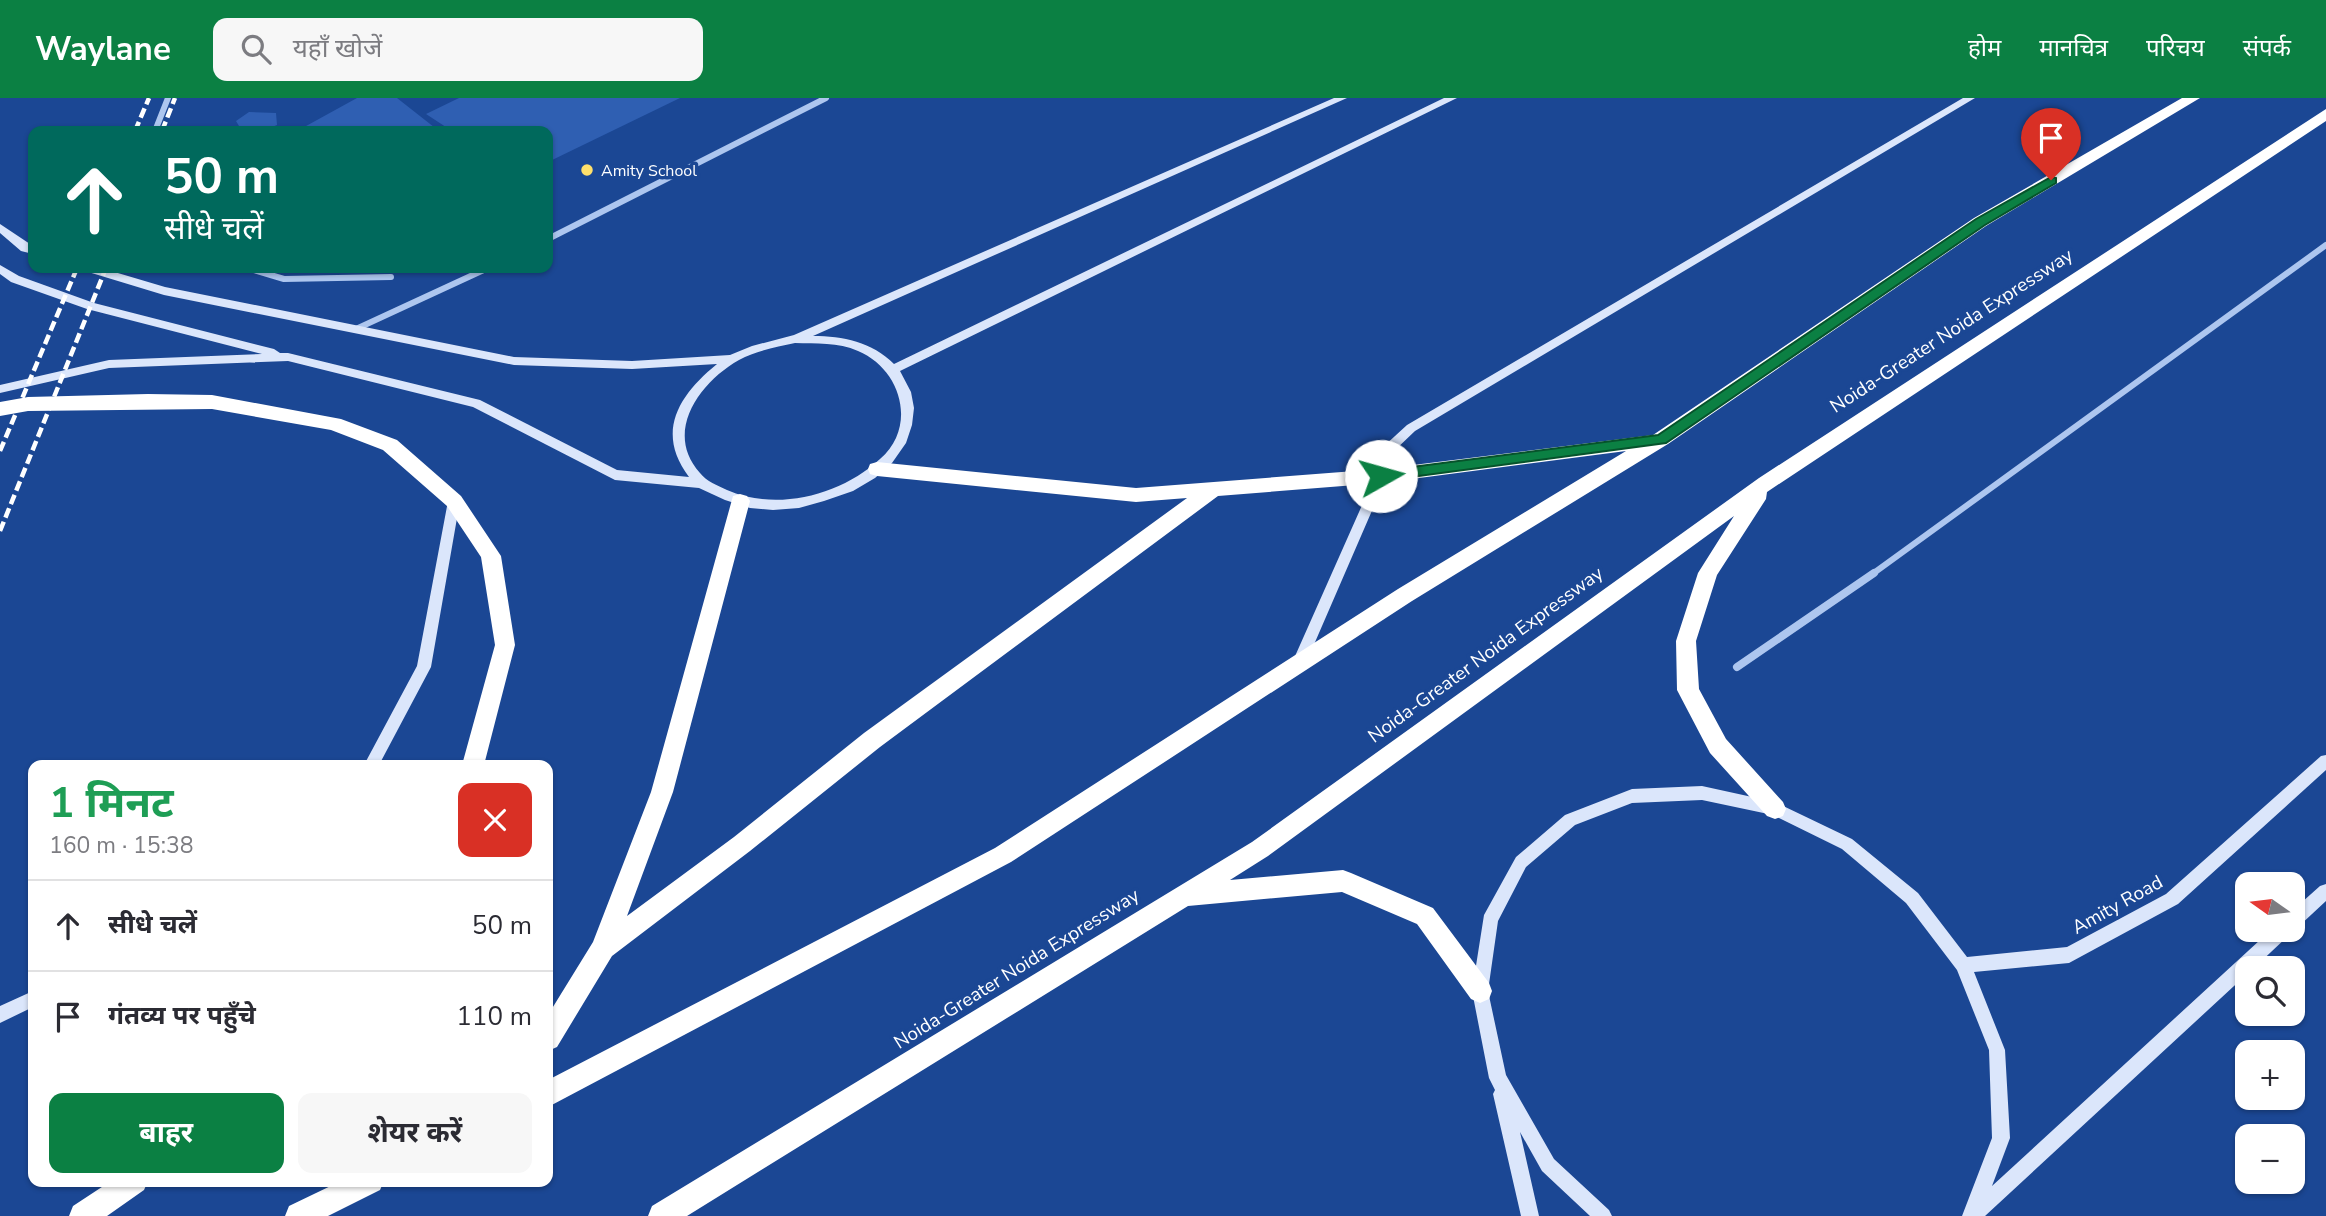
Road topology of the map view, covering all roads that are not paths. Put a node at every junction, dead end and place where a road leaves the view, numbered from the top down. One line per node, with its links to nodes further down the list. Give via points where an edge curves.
1 (168, 98): 8 (street)
2 (826, 98): 10 (street)
3 (1342, 98): 19 (street)
4 (1452, 98): 22 (street)
5 (1970, 98): 27 (street, via 1411,428 1387,450)
6 (2193, 98): 25 (highway, via 1980,222)
7 (2326, 114): 29 (highway, Noida-Greater Noida Expressway)
8 (157, 126)
9 (0, 228): 12 (street)
10 (553, 236)
11 (2326, 245): 34 (street)
12 (28, 248)
13 (0, 269): 20 (street, via 15,279 91,306)
14 (105, 273): 18 (street, via 164,291)
15 (264, 273): 17 (street, via 284,279)
16 (477, 273): 18 (street)
17 (391, 277)
18 (356, 329): 21 (street, via 514,362 632,365)
19 (795, 339): 21 (street); 22 (street, via 844,342 871,351)
20 (288, 357): 23 (street, via 109,364); 28 (street, via 476,403 615,475)
21 (732, 359): 28 (street, via 693,393 681,415 682,457)
22 (894, 369): 26 (street, via 909,405 900,443)
23 (0, 389)
24 (0, 409): 31 (highway, via 28,404 212,402 334,424 390,445)
25 (1661, 439): 27 (highway); 33 (highway)
26 (877, 469): 30 (highway, via 1136,495); 32 (street, via 822,498 790,505)
27 (1381, 476): 30 (highway); 33 (street)
28 (702, 483): 32 (street)
29 (1766, 483): 38 (highway, via 1708,573 1686,641 1688,690 1718,746); 40 (highway, Noida-Greater Noida Expressway, via 1260,849)
30 (1214, 489): 43 (highway, via 872,740)
31 (454, 501): 35 (street, via 424,667); 36 (highway, via 491,555 505,645)
32 (740, 501): 43 (highway, via 663,792)
33 (1299, 663): 50 (highway, via 1003,855)
34 (1737, 667)
35 (374, 760)
36 (474, 760)
37 (2326, 761): 44 (street, Amity Road, via 2172,899 2069,955)
38 (1775, 809): 44 (street, via 1847,844 1912,898); 45 (street, via 1702,793 1632,796 1570,820 1521,862 1490,920)
39 (2326, 891): 41 (street)
40 (1184, 896): 45 (highway, via 1343,881 1425,916); 55 (highway, Noida-Greater Noida Expressway)
41 (2305, 910)
42 (2270, 942): 58 (street)
43 (603, 948): 48 (highway)
44 (1963, 965): 58 (street, via 1997,1050 2001,1138)
45 (1480, 992): 49 (street)
46 (28, 1001): 47 (street)
47 (0, 1015)
48 (553, 1030)
49 (1499, 1078): 56 (street); 57 (street, via 1548,1164)
50 (553, 1091)
51 (126, 1187): 53 (highway)
52 (359, 1187): 54 (highway)
53 (83, 1216)
54 (299, 1216)
55 (662, 1216)
56 (1530, 1216)
57 (1603, 1216)
58 (1971, 1216)

